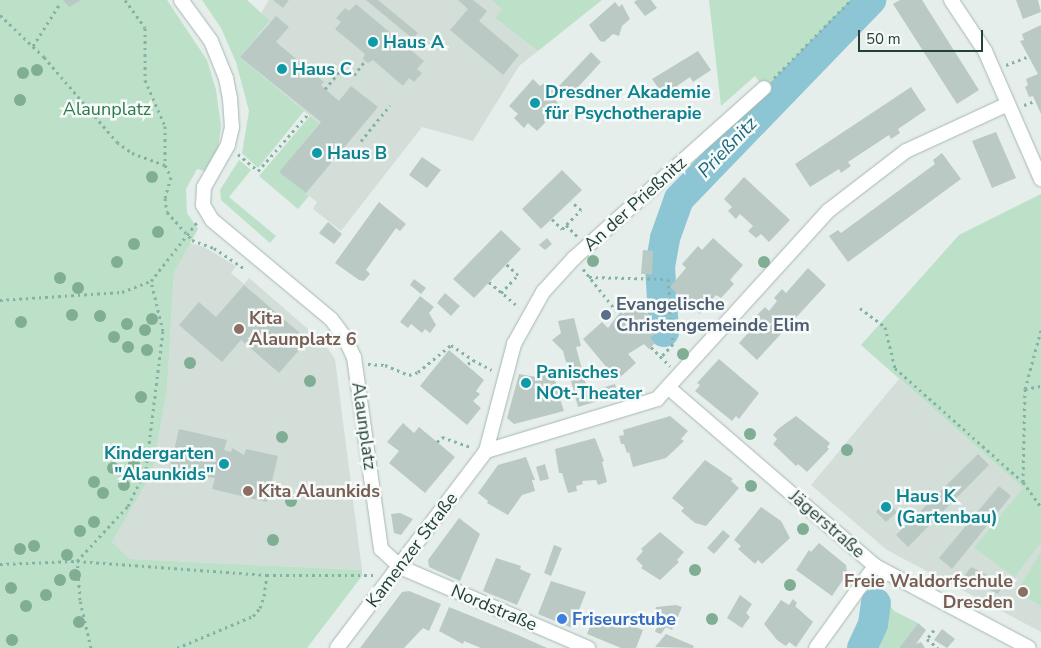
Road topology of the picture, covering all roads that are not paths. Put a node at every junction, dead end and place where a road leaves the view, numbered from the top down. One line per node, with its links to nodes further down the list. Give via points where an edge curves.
1 (181, 0): 9 (street, Alaunplatz, via 211,41 226,78 232,127 228,145 204,186 203,205 208,215 331,319 344,336 355,366 381,549)
2 (951, 0): 4 (street, via 985,51)
3 (764, 88): 7 (street, An der Prießnitz, via 574,258 543,292 514,344)
4 (1008, 104): 5 (street); 6 (street, via 906,151 828,210)
5 (1041, 180)
6 (669, 388): 7 (street, via 657,400); 8 (street, Jägerstraße)
7 (486, 451): 9 (street, Kamenzer Straße)
8 (874, 566): 12 (street); 13 (street, Jägerstraße)
9 (400, 568): 10 (street, Kamenzer Straße); 11 (street, Nordstraße)
10 (337, 648)
11 (588, 648)
12 (816, 648)
13 (1029, 648)

